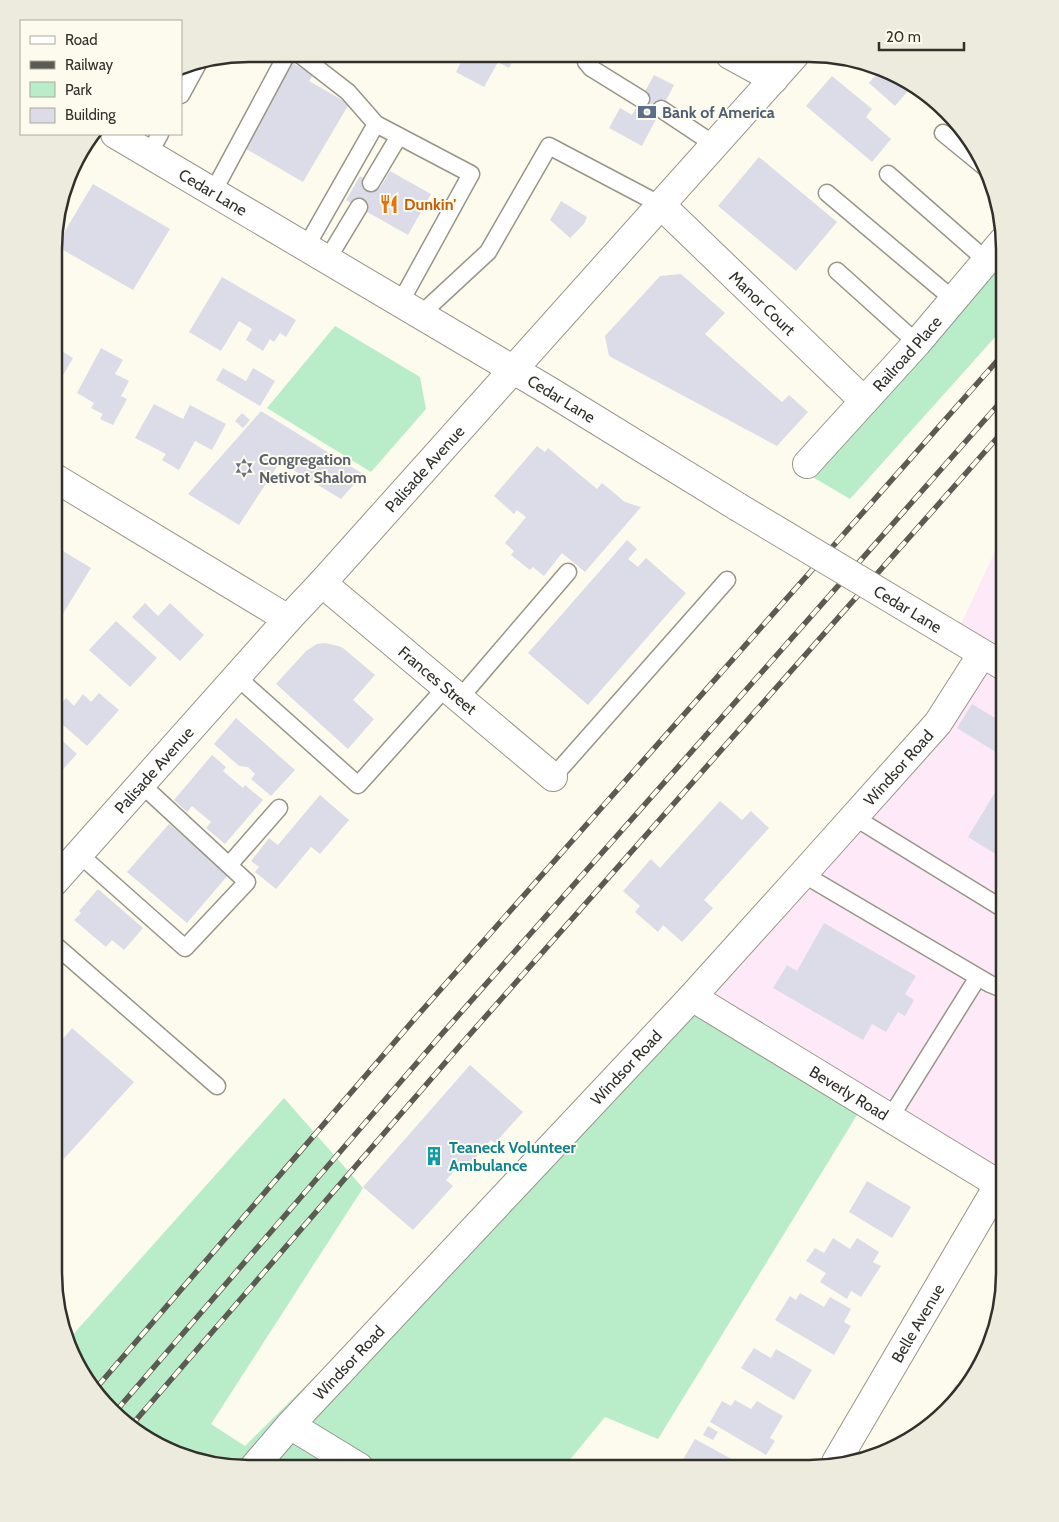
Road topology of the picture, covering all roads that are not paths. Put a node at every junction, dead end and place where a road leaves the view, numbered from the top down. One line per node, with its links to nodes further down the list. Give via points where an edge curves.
1 (282, 62): 20 (lane)
2 (309, 62): 11 (lane, via 348,92)
3 (586, 62): 9 (lane)
4 (743, 62): 7 (street)
5 (789, 62): 7 (street, Palisade Avenue)
6 (194, 71): 8 (lane)
7 (774, 79): 16 (street, Palisade Avenue)
8 (182, 93)
9 (641, 99)
10 (661, 109): 16 (lane)
11 (376, 124): 14 (lane); 25 (lane)
12 (943, 133): 17 (lane)
13 (120, 135): 15 (street, Cedar Lane)
14 (399, 136): 19 (lane); 28 (lane, via 471,174)
15 (154, 144): 20 (street, Cedar Lane)
16 (715, 145): 22 (street, Palisade Avenue)
17 (971, 157)
18 (888, 174): 24 (lane)
19 (371, 183)
20 (213, 192): 25 (street, Cedar Lane)
21 (828, 193): 27 (lane)
22 (662, 206): 28 (lane, via 549,146 488,252); 30 (street, Palisade Avenue); 31 (street, Manor Court)
23 (359, 207): 25 (lane)
24 (995, 251): 27 (street, Railroad Place)
25 (317, 254): 28 (street, Cedar Lane)
26 (837, 271): 29 (lane)
27 (954, 300): 29 (street, Railroad Place)
28 (410, 309): 30 (street, Cedar Lane)
29 (917, 343): 31 (street, Railroad Place)
30 (514, 370): 36 (street, Palisade Avenue); 38 (street, Cedar Lane, bridge)
31 (864, 400): 32 (street, Railroad Place)
32 (807, 464)
33 (62, 482): 37 (street)
34 (568, 572): 41 (lane)
35 (727, 580): 42 (lane)
36 (322, 583): 37 (street, Palisade Avenue); 41 (street, Frances Street)
37 (288, 620): 40 (street, Palisade Avenue)
38 (982, 654): 39 (street, Cedar Lane); 45 (street, Windsor Road, via 938,723)
39 (996, 662)
40 (237, 677): 41 (lane, via 358,785); 43 (street, Palisade Avenue)
41 (452, 693): 42 (street, Frances Street)
42 (553, 777)
43 (141, 784): 46 (street, Palisade Avenue); 47 (lane)
44 (279, 808): 47 (lane)
45 (854, 817): 49 (street, Windsor Road); 50 (lane)
46 (79, 854): 47 (lane, via 185,948 247,882); 48 (street, Palisade Avenue)
47 (228, 865)
48 (62, 873)
49 (803, 874): 52 (lane); 54 (street, Windsor Road)
50 (996, 904)
51 (62, 951): 55 (lane)
52 (978, 977): 53 (lane); 56 (lane)
53 (996, 986)
54 (692, 997): 56 (street, Beverly Road); 59 (street, Windsor Road)
55 (216, 1086)
56 (890, 1118): 57 (street, Beverly Road)
57 (996, 1182)
58 (996, 1196): 60 (street, Belle Avenue)
59 (290, 1425): 61 (street, Windsor Road); 62 (street)
60 (839, 1457)
61 (260, 1460)
62 (348, 1460)

